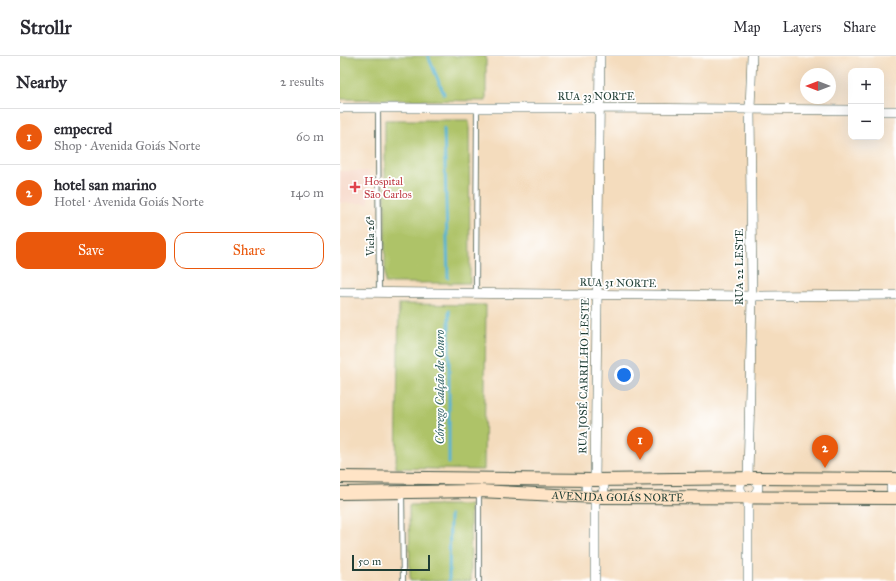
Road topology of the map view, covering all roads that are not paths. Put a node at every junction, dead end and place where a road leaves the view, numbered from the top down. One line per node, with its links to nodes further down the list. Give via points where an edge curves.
1 (600, 56): 6 (street, RUA JOSÉ CARRILHO LESTE)
2 (752, 56): 7 (street, RUA 22 LESTE)
3 (340, 108): 4 (street, RUA 33 NORTE)
4 (378, 108): 5 (street, RUA 33 NORTE); 12 (lane, Viela 26ª)
5 (477, 108): 6 (street, RUA 33 NORTE); 13 (lane)
6 (600, 108): 7 (street, RUA 33 NORTE); 14 (street, RUA JOSÉ CARRILHO LESTE)
7 (750, 109): 8 (street, RUA 33 NORTE); 16 (street, RUA 22 LESTE)
8 (848, 110)
9 (884, 111): 10 (street)
10 (896, 111)
11 (340, 292): 12 (street, RUA 31 NORTE)
12 (379, 293): 13 (street, RUA 31 NORTE)
13 (476, 293): 14 (street, RUA 31 NORTE)
14 (596, 294): 16 (street, RUA 31 NORTE); 19 (street, RUA JOSÉ CARRILHO LESTE)
15 (896, 295): 16 (street, RUA 31 NORTE)
16 (752, 296): 18 (street, RUA 22 LESTE)
17 (340, 476): 19 (main road, AVENIDA GOIÁS NORTE)
18 (748, 478): 19 (main road, AVENIDA GOIÁS NORTE); 20 (main road, AVENIDA GOIÁS NORTE); 24 (street, via 742,480 740,488 742,494); 24 (street, via 756,482 758,488 753,495)
19 (594, 480): 25 (street, via 589,482 587,490); 25 (street, via 602,483 604,488 601,496)
20 (896, 480): 26 (street, via 891,488)
21 (479, 491): 23 (main road, AVENIDA GOIÁS NORTE); 25 (main road, AVENIDA GOIÁS NORTE); 28 (lane)
22 (340, 493): 23 (main road, AVENIDA GOIÁS NORTE)
23 (402, 493): 27 (lane)
24 (748, 496): 25 (main road, AVENIDA GOIÁS NORTE); 26 (main road, AVENIDA GOIÁS NORTE); 30 (street)
25 (595, 497): 29 (street)
26 (896, 497)
27 (403, 581)
28 (479, 581)
29 (595, 581)
30 (748, 581)

